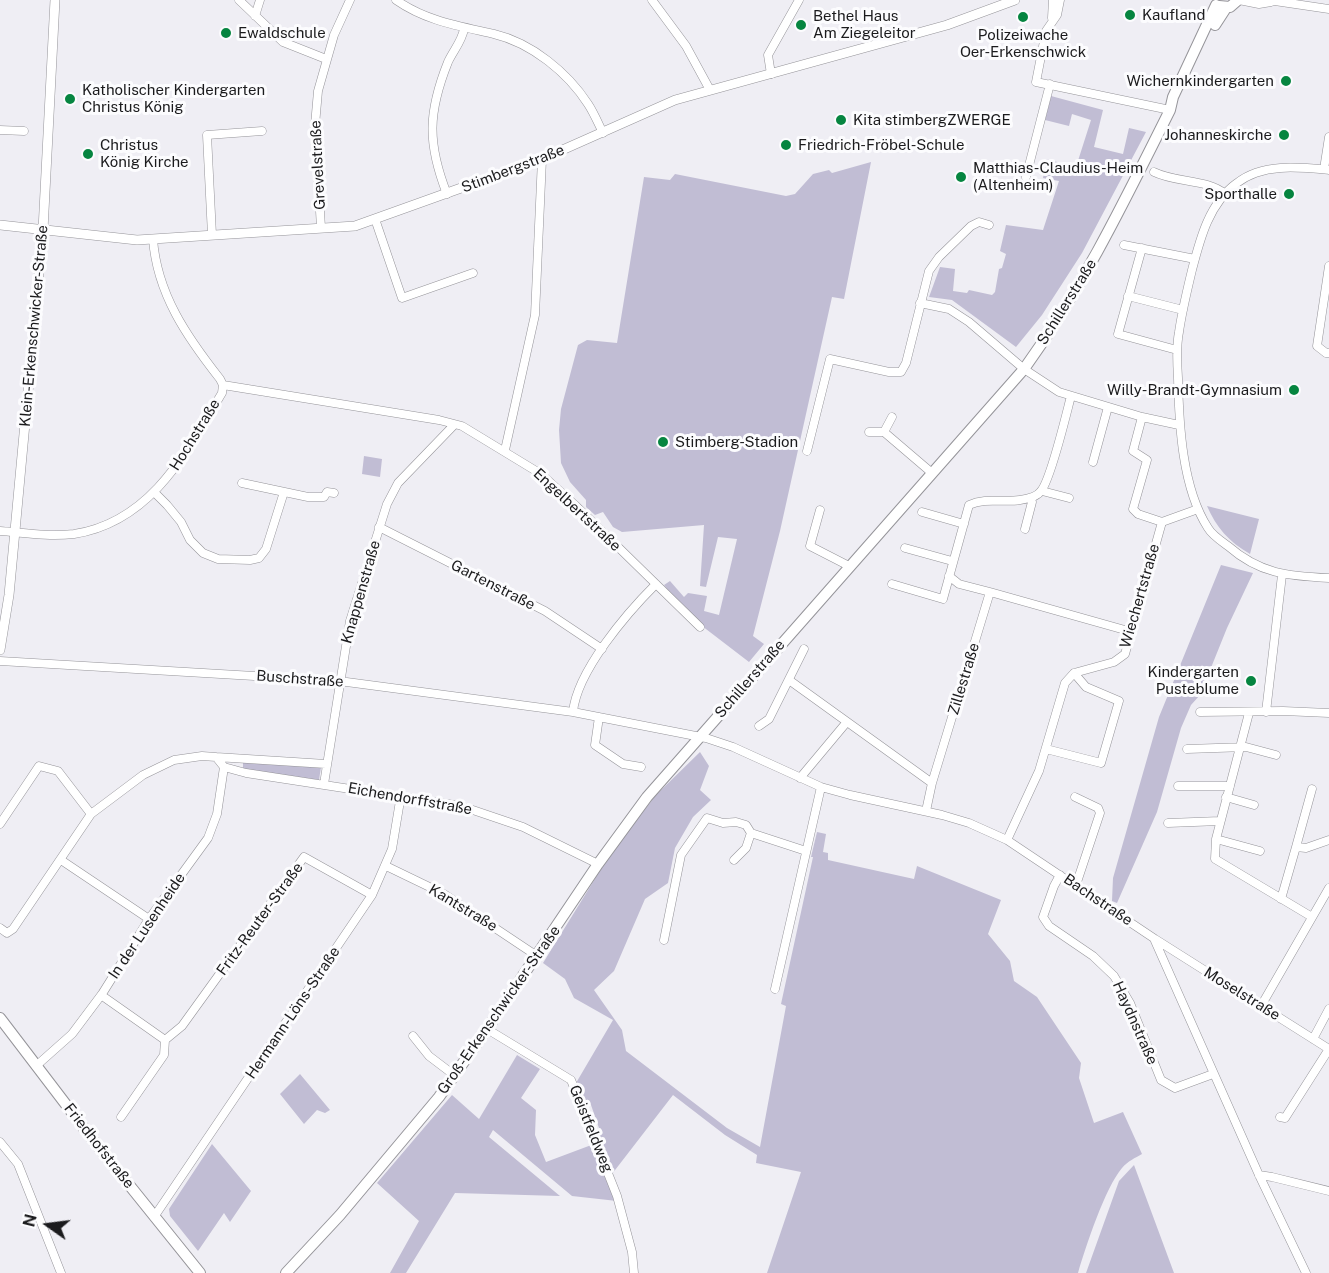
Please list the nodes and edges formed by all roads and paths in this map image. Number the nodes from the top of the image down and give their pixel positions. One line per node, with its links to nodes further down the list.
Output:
1 (55, 0): 38 (street, Klein-Erkenschwicker-Straße)
2 (239, 0): 15 (street)
3 (261, 0): 15 (street)
4 (350, 0): 18 (street, Grevelstraße)
5 (396, 0): 17 (street)
6 (652, 0): 21 (street)
7 (799, 0): 19 (street)
8 (1053, 0): 16 (street)
9 (1060, 0): 16 (street)
10 (1239, 0): 12 (street); 13 (main road)
11 (1012, 1): 19 (street, Stimbergstraße)
12 (1270, 1): 14 (street)
13 (1218, 4): 22 (main road, Schillerstraße)
14 (1329, 9)
15 (255, 16): 18 (street)
16 (1051, 22): 20 (street)
17 (465, 28): 26 (street); 32 (street)
18 (326, 59): 37 (street, Grevelstraße)
19 (771, 74): 21 (street, Stimbergstraße)
20 (1050, 84): 22 (street); 31 (street)
21 (710, 90): 26 (street, Stimbergstraße)
22 (1170, 110): 51 (main road, Schillerstraße)
23 (0, 130): 24 (street)
24 (24, 131)
25 (262, 131): 39 (street)
26 (603, 133): 28 (street, Stimbergstraße)
27 (1329, 137): 29 (street)
28 (542, 159): 32 (street, Stimbergstraße); 61 (street)
29 (1327, 170): 33 (street)
30 (1154, 172): 33 (street)
31 (1026, 177)
32 (447, 194): 34 (street, Stimbergstraße)
33 (1225, 194): 43 (street)
34 (375, 219): 37 (street, Stimbergstraße); 45 (street)
35 (0, 225): 38 (street, Stimbergstraße)
36 (990, 225): 47 (street)
37 (321, 228): 39 (street, Stimbergstraße)
38 (43, 230): 40 (street, Stimbergstraße); 80 (street, Klein-Erkenschwicker-Straße)
39 (212, 235): 40 (street, Stimbergstraße)
40 (153, 239): 52 (street, Hochstraße)
41 (1124, 245): 42 (street)
42 (1142, 248): 43 (street); 46 (street)
43 (1195, 259): 48 (street)
44 (1329, 266): 50 (street)
45 (473, 273)
46 (1128, 296): 48 (street); 49 (street)
47 (920, 303): 51 (street); 62 (street)
48 (1183, 310): 49 (street)
49 (1177, 350): 58 (street)
50 (1329, 353)
51 (1024, 369): 53 (street); 64 (main road, Schillerstraße)
52 (223, 386): 57 (street, Engelbertstraße); 67 (street, Hochstraße)
53 (1071, 396): 54 (street); 66 (street)
54 (1108, 407): 56 (street); 63 (street)
55 (892, 417): 60 (street)
56 (1142, 417): 58 (street); 75 (street)
57 (454, 425): 61 (street, Engelbertstraße); 77 (street, Knappenstraße)
58 (1179, 425): 72 (street)
59 (869, 432): 60 (street)
60 (884, 432): 64 (street)
61 (505, 450): 87 (street, Engelbertstraße)
62 (807, 452)
63 (1093, 462)
64 (932, 473): 83 (main road, Schillerstraße)
65 (242, 483): 68 (street)
66 (1042, 491): 70 (street); 71 (street)
67 (154, 492): 68 (street); 80 (street, Hochstraße)
68 (284, 492): 69 (street)
69 (334, 493)
70 (1030, 498): 76 (street); 78 (street)
71 (1070, 498)
72 (1198, 509): 75 (street); 84 (street)
73 (820, 510): 83 (street)
74 (922, 512): 76 (street)
75 (1162, 522): 91 (street, Wiechertstraße)
76 (964, 524): 82 (street)
77 (380, 528): 92 (street, Gartenstraße); 98 (street, Knappenstraße)
78 (1025, 529)
79 (0, 531): 80 (street, Hochstraße)
80 (14, 532): 94 (street, Klein-Erkenschwicker-Straße)
81 (905, 548): 82 (street)
82 (952, 561): 85 (street)
83 (849, 566): 107 (main road, Schillerstraße)
84 (1282, 575): 86 (street); 102 (street)
85 (949, 576): 88 (street); 89 (street)
86 (1329, 578)
87 (656, 584): 90 (street, Engelbertstraße); 92 (street)
88 (892, 584)
89 (990, 592): 91 (street); 117 (street, Zillestraße)
90 (700, 627)
91 (1132, 632): 96 (street, Wiechertstraße)
92 (602, 649): 99 (street)
93 (804, 649): 97 (street, Schillerstraße)
94 (0, 650)
95 (0, 661): 98 (street, Buschstraße)
96 (1074, 673): 109 (street); 109 (street)
97 (789, 680): 105 (street); 106 (street, Schillerstraße)
98 (339, 681): 99 (street, Buschstraße); 113 (street, Knappenstraße)
99 (573, 712): 104 (street, Buschstraße)
100 (1200, 712): 101 (street)
101 (1249, 712): 102 (street); 108 (street)
102 (1266, 712): 103 (street)
103 (1329, 713)
104 (599, 717): 107 (street, Buschstraße); 115 (street)
105 (846, 723): 116 (street); 117 (street)
106 (759, 726)
107 (699, 737): 116 (street, Bachstraße); 141 (main road, Groß-Erkenschwicker-Straße)
108 (1239, 748): 110 (street); 111 (street); 120 (street)
109 (1046, 749): 134 (street)
110 (1187, 749)
111 (1276, 755)
112 (216, 757): 113 (street); 114 (street); 128 (street)
113 (326, 764): 118 (street, Knappenstraße)
114 (224, 767): 118 (street, Eichendorffstraße); 149 (street, In der Lusenheide)
115 (641, 767)
116 (800, 778): 121 (street, Bachstraße)
117 (932, 783): 127 (street, Zillestraße)
118 (324, 784): 123 (street, Eichendorffstraße)
119 (1178, 786): 120 (street)
120 (1230, 786): 125 (street)
121 (821, 787): 127 (street, Bachstraße); 137 (street)
122 (1312, 789): 136 (street)
123 (401, 795): 141 (street, Eichendorffstraße); 142 (street, Hermann-Löns-Straße)
124 (1075, 797): 144 (street)
125 (1226, 797): 126 (street); 129 (street)
126 (1254, 805)
127 (926, 811): 134 (street, Bachstraße)
128 (91, 814): 130 (street); 139 (street)
129 (1220, 821): 131 (street); 133 (street)
130 (0, 824)
131 (1168, 824)
132 (751, 833): 137 (street); 140 (street); 152 (street)
133 (1216, 839): 138 (street); 147 (street)
134 (1008, 840): 143 (street, Bachstraße)
135 (1329, 840): 136 (street)
136 (1296, 847): 147 (street)
137 (806, 850): 154 (street)
138 (1260, 851)
139 (61, 860): 149 (street); 150 (street)
140 (734, 860)
141 (598, 864): 153 (main road, Groß-Erkenschwicker-Straße)
142 (386, 866): 146 (street, Hermann-Löns-Straße); 153 (street, Kantstraße)
143 (1060, 875): 144 (street, Bachstraße); 165 (street, Haydnstraße)
144 (1076, 885): 151 (street, Bachstraße)
145 (1329, 888): 148 (street)
146 (372, 895): 162 (street, Fritz-Reuter-Straße); 172 (street, Hermann-Löns-Straße)
147 (1281, 899): 148 (street)
148 (1312, 917): 156 (street)
149 (149, 919): 155 (street, In der Lusenheide)
150 (0, 928)
151 (1155, 939): 156 (street, Moselstraße); 165 (street)
152 (664, 940)
153 (537, 956): 159 (main road, Groß-Erkenschwicker-Straße)
154 (776, 989)
155 (101, 995): 162 (street); 164 (street, In der Lusenheide)
156 (1261, 1006): 161 (street, Moselstraße)
157 (1329, 1009): 161 (street)
158 (0, 1018): 164 (main road, Friedhofstraße)
159 (487, 1029): 166 (main road, Groß-Erkenschwicker-Straße); 176 (street, Geistfeldweg)
160 (413, 1036): 166 (street)
161 (1313, 1039): 163 (street, Moselstraße)
162 (165, 1040): 167 (street, Fritz-Reuter-Straße)
163 (1329, 1049): 168 (street)
164 (36, 1066): 172 (main road, Friedhofstraße)
165 (1213, 1074): 170 (street)
166 (454, 1075): 175 (main road, Groß-Erkenschwicker-Straße)
167 (121, 1117)
168 (1280, 1117)
169 (0, 1142): 173 (street)
170 (1259, 1176): 171 (street); 177 (street)
171 (1329, 1191)
172 (154, 1216): 174 (main road, Friedhofstraße)
173 (61, 1273)
174 (200, 1273)
175 (286, 1273)
176 (634, 1273)
177 (1306, 1273)

